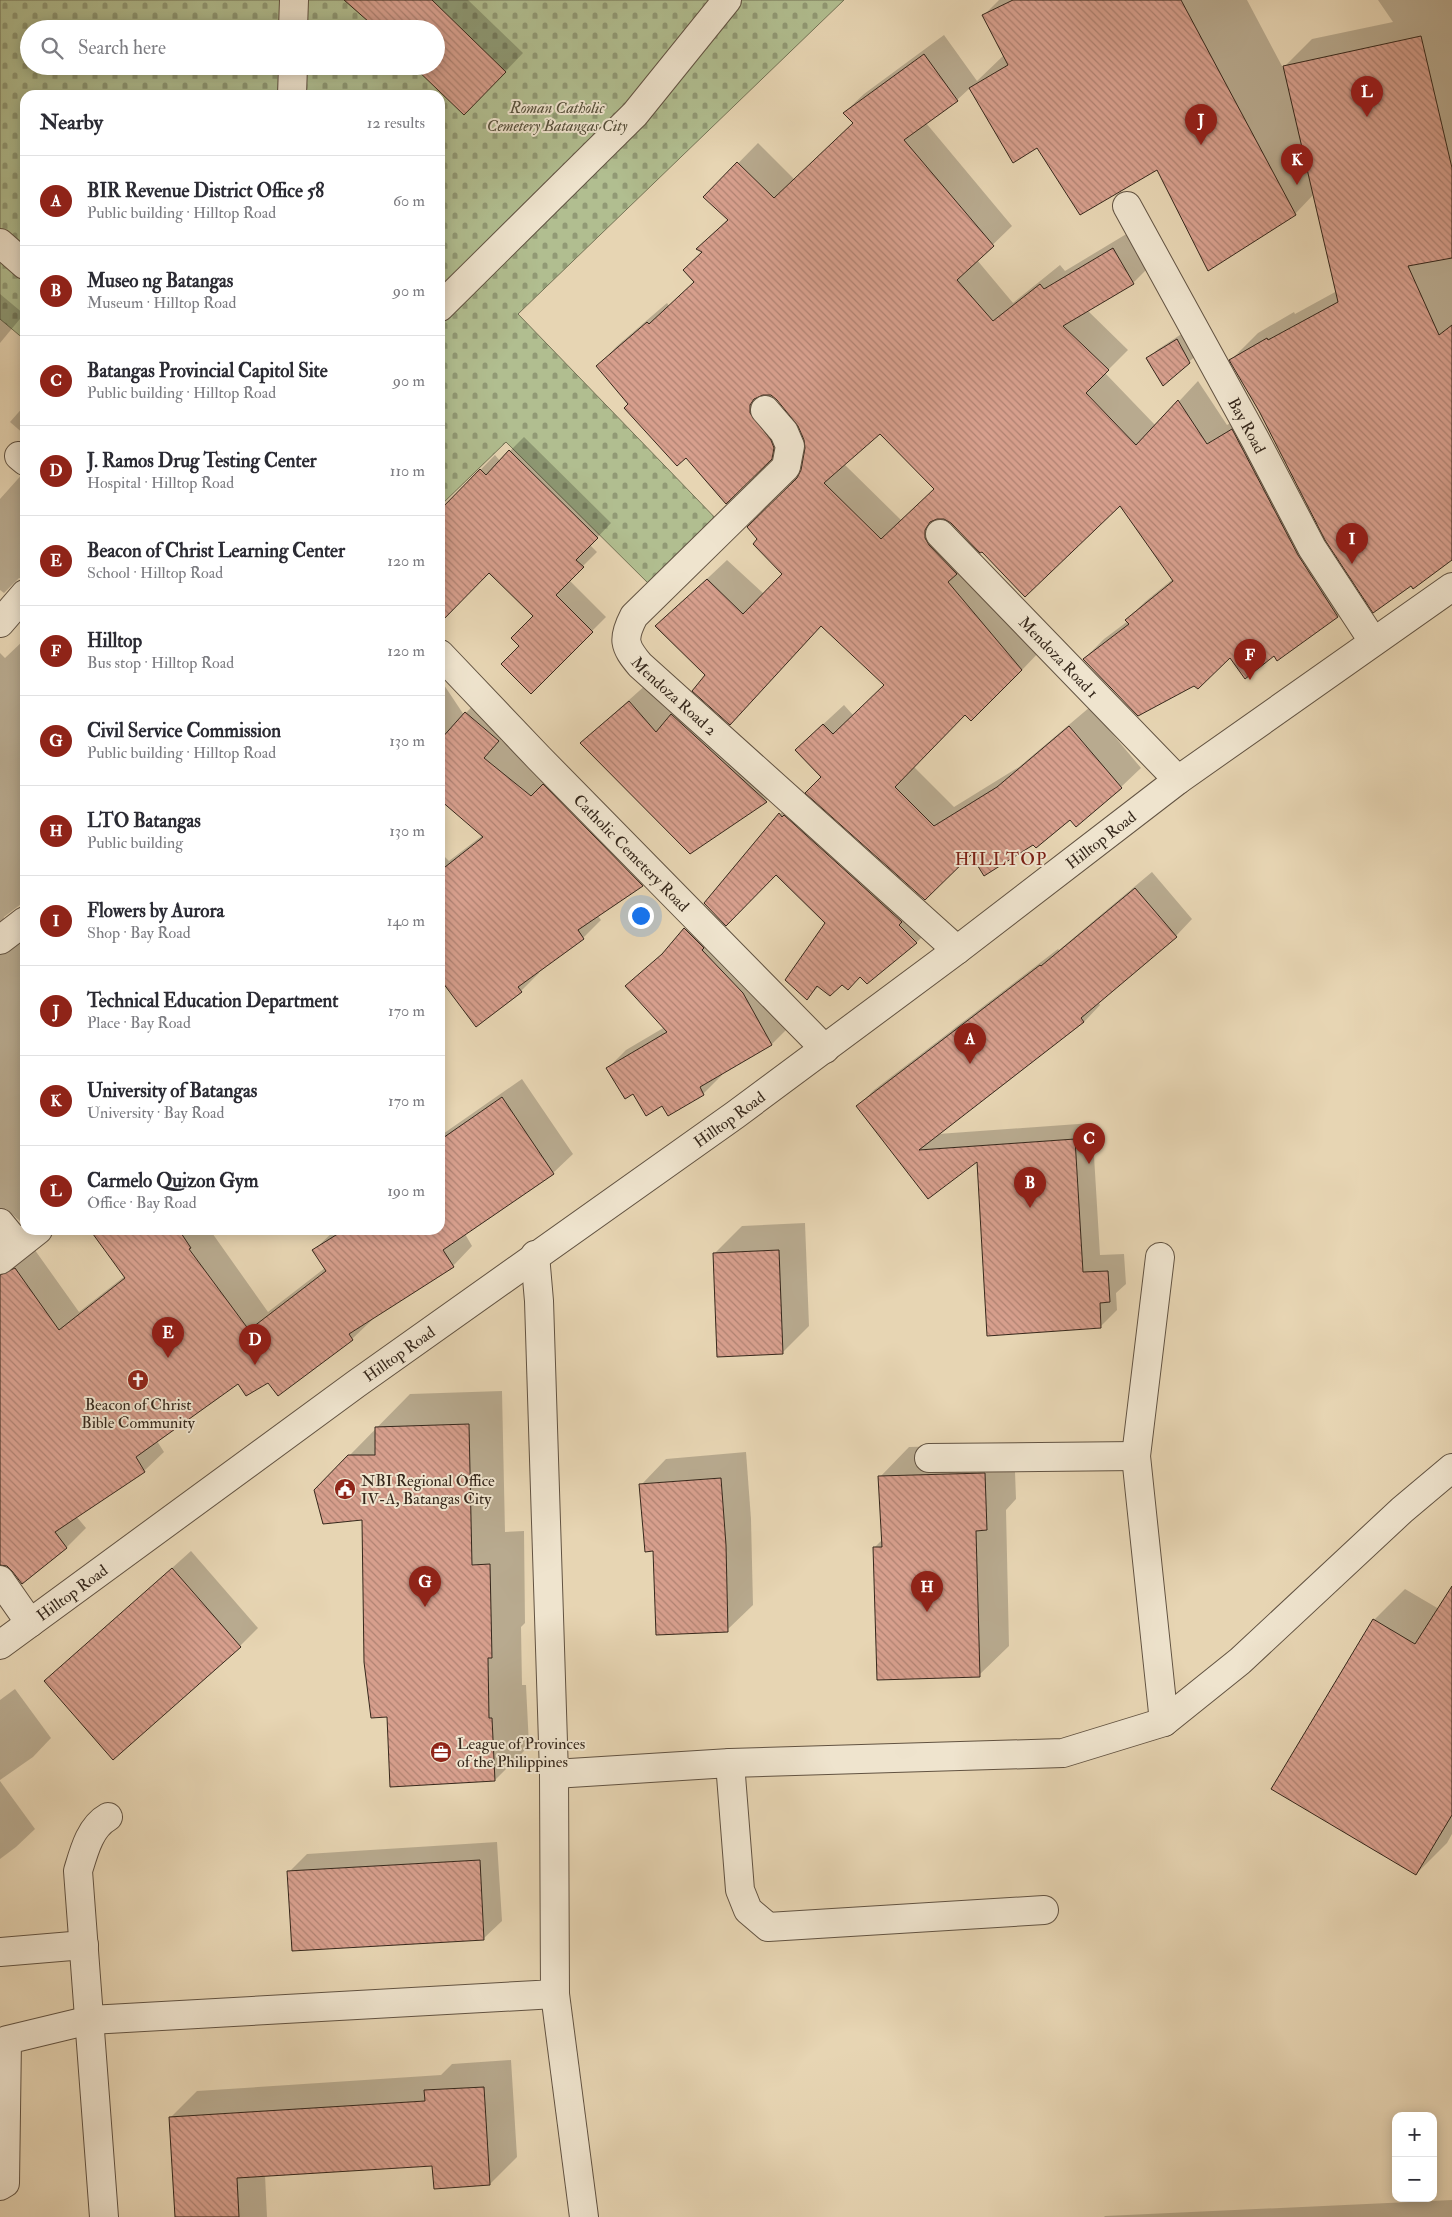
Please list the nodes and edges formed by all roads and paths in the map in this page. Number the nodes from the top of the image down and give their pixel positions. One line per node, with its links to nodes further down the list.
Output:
1 (294, 0): 3 (street)
2 (727, 0): 9 (street)
3 (293, 20)
4 (293, 75): 5 (street)
5 (292, 90)
6 (1127, 206): 15 (street, Bay Road)
7 (0, 243): 8 (street)
8 (20, 261)
9 (445, 302)
10 (765, 410): 20 (street, Mendoza Road 2)
11 (940, 534): 17 (street, Mendoza Road 1)
12 (1452, 588): 15 (street, Hilltop Road)
13 (20, 600): 14 (street)
14 (0, 623)
15 (1373, 641): 17 (street, Hilltop Road)
16 (445, 659): 21 (street, Catholic Cemetery Road)
17 (1178, 780): 20 (street, Hilltop Road)
18 (20, 925): 19 (street)
19 (0, 940)
20 (957, 950): 21 (street, Hilltop Road)
21 (825, 1049): 24 (street, Hilltop Road)
22 (0, 1223): 23 (street)
23 (19, 1245)
24 (535, 1256): 30 (street, Hilltop Road); 34 (street)
25 (1160, 1257): 26 (street)
26 (1136, 1456): 27 (street); 32 (street)
27 (929, 1458)
28 (1452, 1468): 32 (street)
29 (0, 1580): 30 (street)
30 (30, 1623): 31 (street, Hilltop Road)
31 (0, 1645)
32 (1164, 1722): 33 (street)
33 (730, 1763): 34 (street); 36 (street)
34 (554, 1774): 39 (street)
35 (108, 1817): 37 (street)
36 (1044, 1910)
37 (84, 1945): 38 (street); 40 (street)
38 (0, 1952)
39 (555, 1994): 40 (street); 43 (street)
40 (90, 2020): 41 (street); 42 (street)
41 (0, 2186)
42 (104, 2217)
43 (584, 2217)

